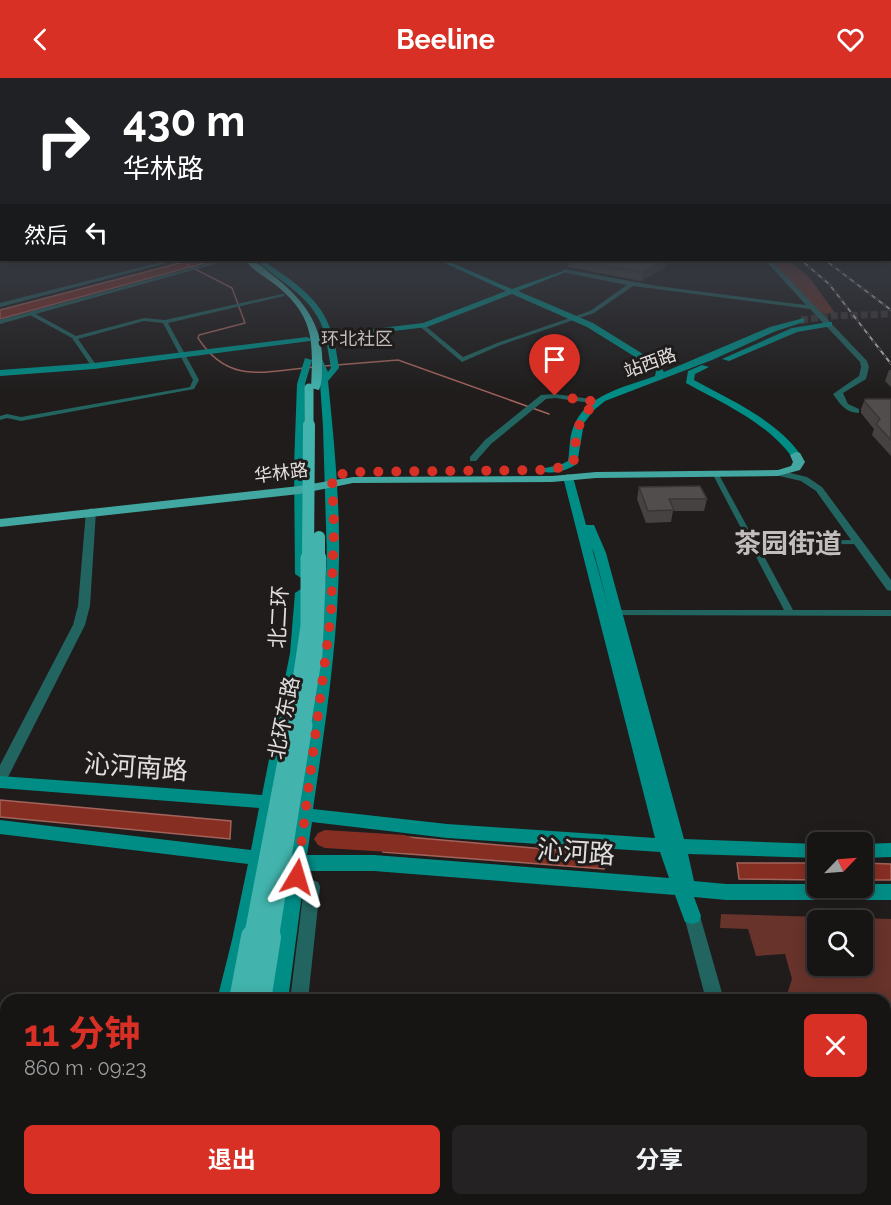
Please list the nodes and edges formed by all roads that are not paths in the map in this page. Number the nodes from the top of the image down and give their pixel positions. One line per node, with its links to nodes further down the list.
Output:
1 (62, 290): 13 (street)
2 (119, 290): 16 (street)
3 (277, 290): 12 (highway, 北二环)
4 (287, 290): 14 (highway, 北二环)
5 (296, 290): 18 (main road)
6 (509, 290): 11 (main road)
7 (516, 290): 11 (main road)
8 (625, 290): 19 (street)
9 (662, 290): 15 (street)
10 (795, 290): 15 (street)
11 (512, 291): 19 (main road); 23 (main road)
12 (282, 295): 21 (street); 28 (highway, 北二环)
13 (0, 306)
14 (304, 307): 18 (highway); 28 (highway, 北二环)
15 (811, 307): 17 (street)
16 (32, 314): 20 (street); 27 (street)
17 (819, 315): 22 (street); 29 (main road)
18 (323, 318): 26 (main road)
19 (576, 319): 23 (street); 31 (main road)
20 (0, 322)
21 (165, 322): 27 (street); 30 (street)
22 (827, 324): 24 (main road); 25 (street); 41 (street)
23 (421, 325): 26 (main road)
24 (790, 332): 25 (main road); 32 (main road)
25 (833, 334): 41 (street)
26 (329, 337): 28 (main road); 39 (main road)
27 (75, 338): 34 (street)
28 (312, 339): 30 (main road); 33 (highway, 北二环)
29 (724, 351): 32 (main road, 站西路); 35 (main road, 站西路)
30 (183, 356): 34 (main road); 44 (street)
31 (649, 361): 35 (main road); 37 (main road)
32 (716, 362): 35 (main road, 站西路)
33 (313, 365): 39 (highway, 北二环); 39 (main road); 52 (main road, 北环东路)
34 (94, 366): 36 (main road)
35 (697, 366): 37 (main road, 站西路); 40 (main road)
36 (0, 373)
37 (659, 377): 38 (main road, 站西路)
38 (641, 383): 40 (main road); 42 (main road, 站西路)
39 (316, 386): 51 (main road); 76 (highway, 北二环, bridge); 77 (highway, 北二环, bridge)
40 (720, 398): 45 (main road)
41 (841, 398): 43 (street)
42 (597, 402): 46 (street); 47 (main road, 站西路)
43 (856, 411)
44 (0, 418)
45 (796, 455): 49 (main road)
46 (473, 459)
47 (549, 470): 51 (main road, 华林路)
48 (715, 473): 49 (main road, 华林路); 50 (main road, 华林路); 56 (street)
49 (778, 473): 55 (street)
50 (572, 477): 51 (main road, 华林路); 58 (main road)
51 (332, 480): 52 (main road, 华林路); 63 (main road)
52 (299, 485): 53 (main road, 华林路); 54 (main road, 华林路); 62 (main road, 北环东路)
53 (91, 511): 54 (main road, 华林路); 61 (street)
54 (2, 523)
55 (858, 542): 56 (street); 57 (street)
56 (752, 543): 59 (street)
57 (891, 588)
58 (610, 613): 59 (street); 65 (main road)
59 (790, 613): 60 (street)
60 (891, 613)
61 (0, 781): 62 (main road, 沁河南路)
62 (268, 802): 63 (main road, 沁河路); 69 (main road, 北环东路)
63 (304, 813): 65 (main road, 沁河路); 70 (main road)
64 (0, 827): 69 (main road)
65 (672, 846): 67 (main road, 沁河路); 72 (main road)
66 (891, 850): 68 (main road)
67 (807, 851)
68 (873, 851)
69 (258, 856): 70 (main road, 沁河路); 75 (main road, 北环东路)
70 (299, 863): 72 (main road, 沁河路); 78 (main road)
71 (312, 887): 79 (street)
72 (683, 888): 73 (main road, 沁河路); 74 (main road)
73 (891, 892)
74 (692, 916): 80 (street)
75 (228, 994)
76 (242, 994)
77 (261, 994)
78 (279, 994)
79 (300, 994)
80 (713, 994)

